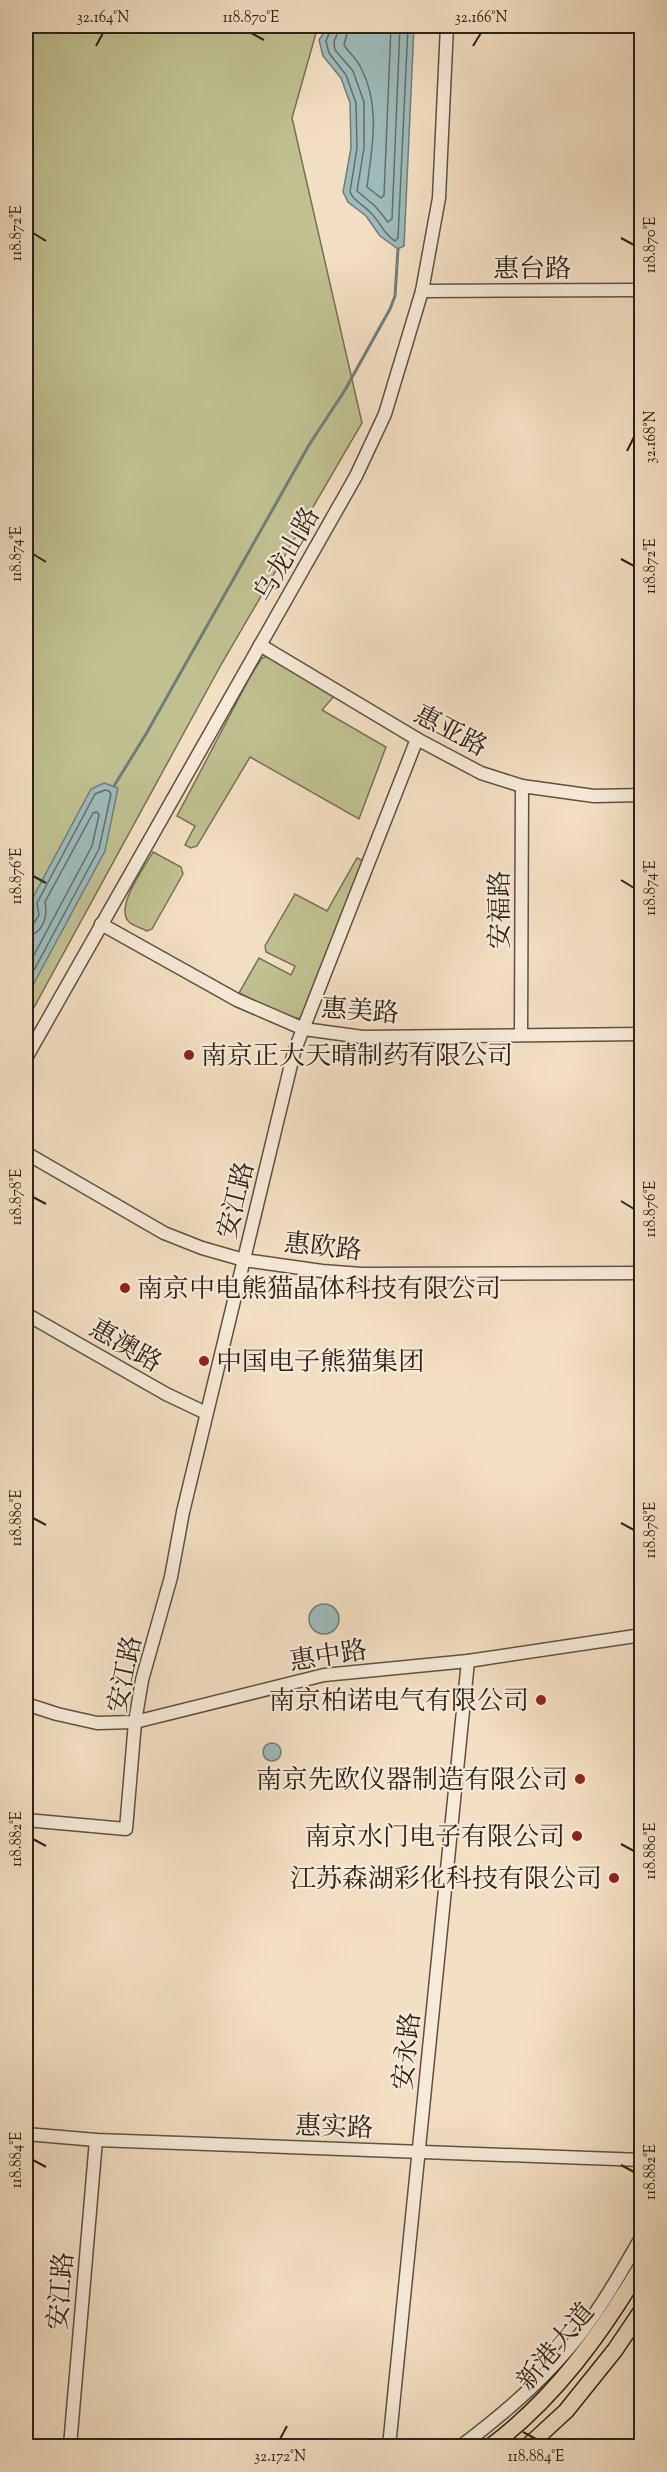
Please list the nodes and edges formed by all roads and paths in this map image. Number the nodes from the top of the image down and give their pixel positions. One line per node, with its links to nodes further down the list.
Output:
1 (447, 26): 3 (street, 乌龙山路)
2 (642, 290): 3 (street, 惠台路)
3 (422, 291): 4 (street, 乌龙山路)
4 (260, 645): 5 (street, 惠亚路); 8 (street, 乌龙山路)
5 (417, 739): 6 (street, 惠亚路); 9 (street, 安江路)
6 (522, 786): 7 (street, 惠亚路); 10 (street, 安福路)
7 (642, 795)
8 (102, 924): 9 (street, 惠美路); 12 (street, 乌龙山路)
9 (304, 1029): 10 (street, 惠美路); 14 (street, 安江路)
10 (521, 1034): 11 (street, 惠美路)
11 (642, 1034)
12 (26, 1058)
13 (26, 1153): 14 (street, 惠欧路)
14 (244, 1260): 15 (street, 惠欧路); 17 (street, 安江路)
15 (642, 1273)
16 (26, 1314): 17 (street, 惠澳路)
17 (206, 1413): 21 (street, 安江路)
18 (642, 1635): 19 (street, 惠中路)
19 (468, 1661): 21 (street, 惠中路); 25 (street, 安永路)
20 (26, 1704): 21 (street, 惠中路)
21 (135, 1722): 22 (street, 安江路)
22 (26, 1820)
23 (26, 2134): 24 (street, 惠实路)
24 (96, 2140): 25 (street, 惠实路); 30 (street, 安江路)
25 (417, 2151): 26 (street, 惠实路); 31 (street, 安永路)
26 (642, 2160)
27 (642, 2236): 32 (street)
28 (642, 2265): 33 (main road, 新港大道)
29 (642, 2310): 34 (main road, 新港大道)
30 (69, 2446)
31 (389, 2446)
32 (461, 2446)
33 (491, 2446)
34 (528, 2446)

